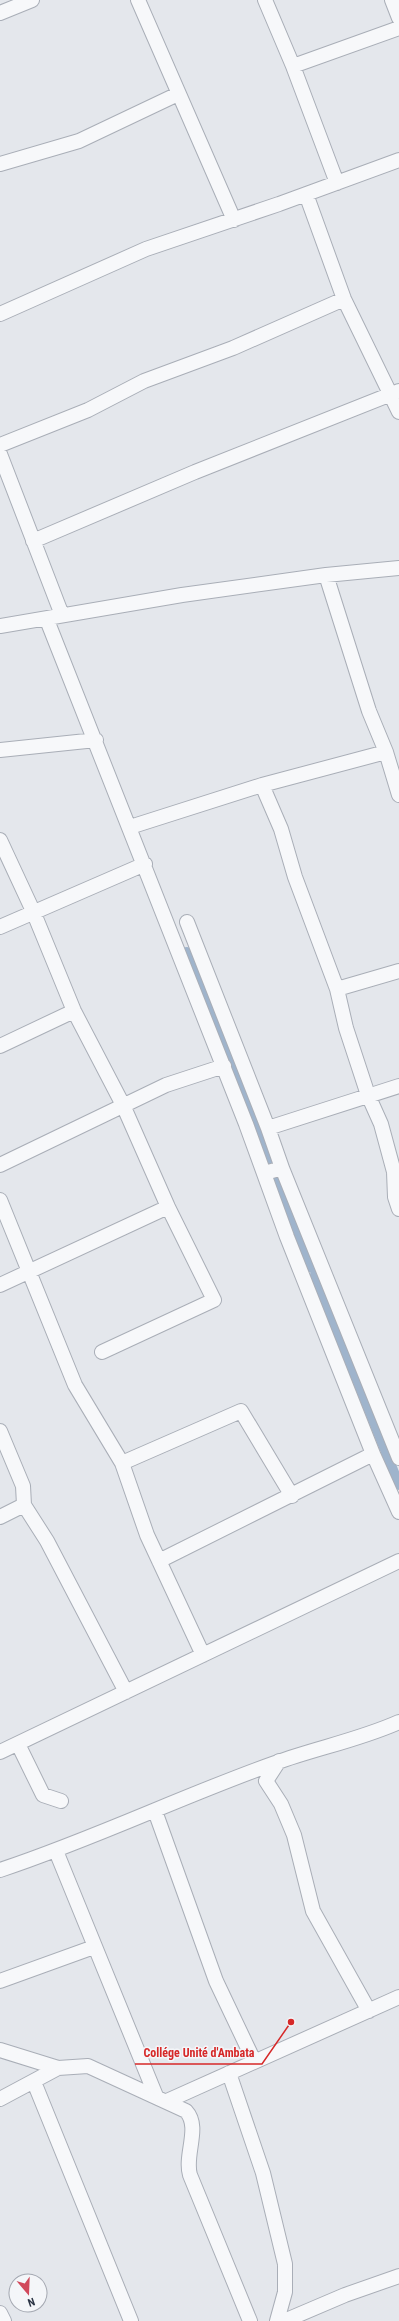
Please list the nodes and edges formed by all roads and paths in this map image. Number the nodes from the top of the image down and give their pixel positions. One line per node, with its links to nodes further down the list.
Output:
1 (32, 0): 5 (street)
2 (264, 0): 8 (street)
3 (392, 0): 6 (street)
4 (142, 1): 9 (street)
5 (0, 13)
6 (399, 18)
7 (399, 28): 8 (street)
8 (293, 66): 12 (street)
9 (178, 94): 11 (street); 14 (street)
10 (399, 160): 12 (street)
11 (0, 164)
12 (337, 183): 13 (street)
13 (306, 194): 14 (street); 15 (street)
14 (234, 220): 16 (street)
15 (344, 298): 17 (street); 19 (street)
16 (0, 314)
17 (395, 392): 18 (street); 21 (street)
18 (399, 412)
19 (0, 445)
20 (1, 462): 21 (street)
21 (33, 541): 24 (street)
22 (399, 568): 23 (street)
23 (326, 575): 24 (street); 29 (street)
24 (62, 615): 25 (street)
25 (47, 620): 26 (street); 27 (street)
26 (0, 626)
27 (96, 740): 28 (street); 32 (street)
28 (0, 750)
29 (386, 752): 30 (street); 31 (street)
30 (262, 785): 32 (street); 39 (street)
31 (399, 795)
32 (130, 827): 34 (street)
33 (0, 840): 35 (street)
34 (145, 864): 35 (street); 42 (street)
35 (33, 911): 37 (street); 40 (street)
36 (187, 922): 46 (street)
37 (0, 927)
38 (399, 971): 39 (street)
39 (337, 989): 44 (street)
40 (74, 1010): 41 (street); 45 (street)
41 (0, 1046)
42 (224, 1066): 45 (street); 49 (street)
43 (399, 1086): 44 (street)
44 (368, 1095): 46 (street); 51 (street)
45 (123, 1105): 47 (street); 52 (street)
46 (268, 1128): 48 (street)
47 (0, 1165)
48 (282, 1168): 49 (street); 58 (street)
49 (265, 1173): 57 (street)
50 (0, 1200): 53 (street)
51 (398, 1200)
52 (168, 1207): 53 (street); 55 (street)
53 (30, 1272): 54 (street); 59 (street)
54 (0, 1285)
55 (102, 1352)
56 (0, 1431): 61 (street)
57 (373, 1454): 60 (street); 62 (street)
58 (399, 1458)
59 (122, 1463): 60 (street); 64 (street)
60 (292, 1496): 64 (street)
61 (24, 1505): 63 (street); 67 (street)
62 (399, 1512)
63 (0, 1517)
64 (159, 1561): 66 (street)
65 (399, 1561): 66 (street)
66 (203, 1655): 67 (street)
67 (126, 1692): 69 (street)
68 (399, 1722): 71 (street)
69 (18, 1744): 70 (street); 72 (street)
70 (0, 1752)
71 (279, 1761): 73 (street); 79 (street)
72 (61, 1801)
73 (155, 1811): 74 (street); 81 (street)
74 (56, 1851): 75 (street); 76 (street)
75 (0, 1870)
76 (94, 1947): 77 (street); 85 (street)
77 (0, 1981)
78 (399, 1997): 79 (street)
79 (369, 2011): 81 (street)
80 (0, 2050): 82 (street)
81 (254, 2061): 83 (street)
82 (58, 2068): 84 (street); 85 (street)
83 (229, 2073): 85 (street); 92 (street)
84 (34, 2082): 86 (street); 90 (street)
85 (162, 2098): 91 (street)
86 (0, 2099)
87 (399, 2276): 93 (street)
88 (0, 2313): 89 (street)
89 (4, 2321)
90 (131, 2321)
91 (250, 2321)
92 (277, 2321)
93 (284, 2321)

